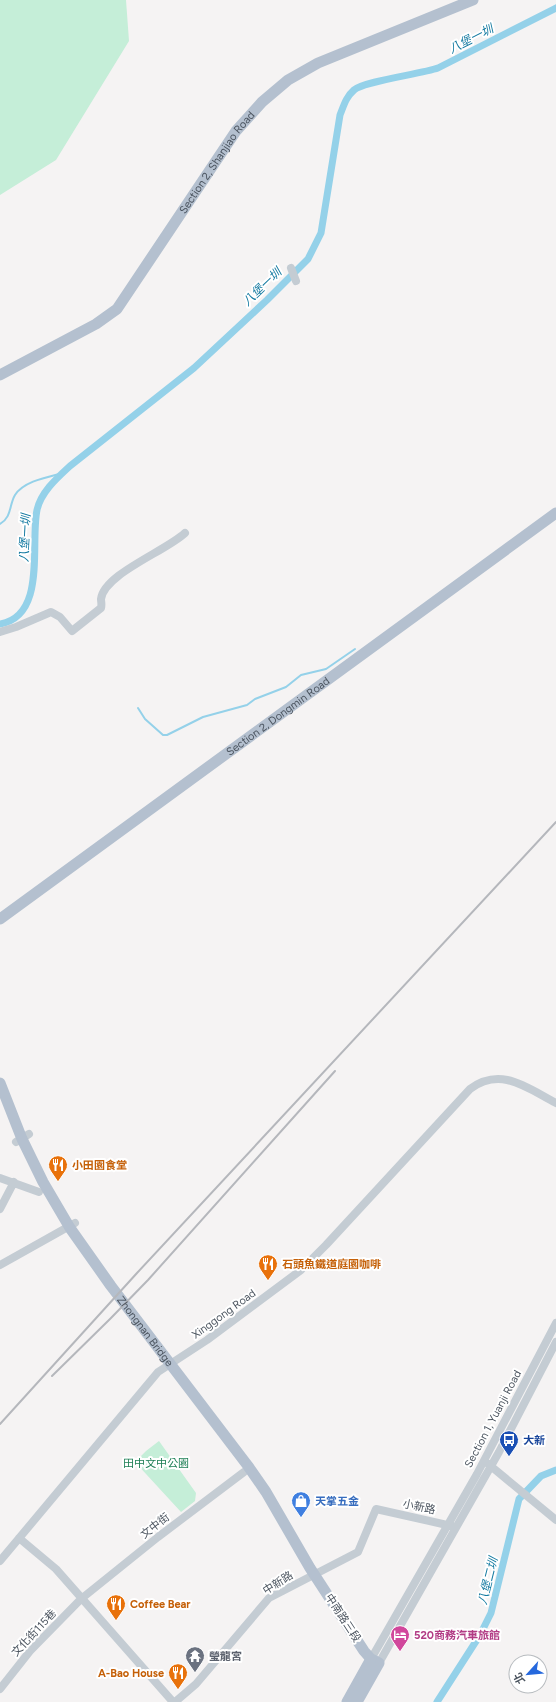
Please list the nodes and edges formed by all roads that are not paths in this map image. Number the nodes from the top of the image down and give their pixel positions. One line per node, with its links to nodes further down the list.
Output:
1 (473, 0): 4 (main road, Section 2, Shanjiao Road)
2 (291, 268): 3 (street)
3 (296, 281)
4 (0, 375)
5 (556, 513): 8 (main road, Section 2, Dongmin Road)
6 (184, 534): 7 (street)
7 (0, 632)
8 (0, 919)
9 (0, 1083): 28 (main road, Zhongnan Bridge)
10 (556, 1103): 26 (street, Xinggong Road)
11 (29, 1134): 12 (street)
12 (16, 1142)
13 (0, 1178): 14 (street)
14 (14, 1182): 15 (street); 16 (street)
15 (39, 1192)
16 (0, 1209)
17 (74, 1223): 18 (street)
18 (0, 1265)
19 (556, 1323): 20 (street, Section 1, Yuanji Road)
20 (553, 1340): 21 (street, Section 1, Yuanji Road)
21 (487, 1464): 24 (street); 25 (street, Section 1, Yuanji Road)
22 (244, 1472): 29 (street, 文中街)
23 (376, 1509): 25 (street, 小新路); 28 (street, 中新路)
24 (556, 1520)
25 (452, 1526): 30 (street, Section 1, Yuanji Road)
26 (19, 1538): 27 (street, Xinggong Road); 29 (street)
27 (0, 1561)
28 (312, 1571): 30 (main road, 中南路三段); 32 (street, 中新路)
29 (81, 1599): 31 (street, 文化街115巷); 32 (street)
30 (375, 1661): 33 (main road); 34 (main road)
31 (2, 1686)
32 (174, 1702)
33 (347, 1702)
34 (357, 1702)

